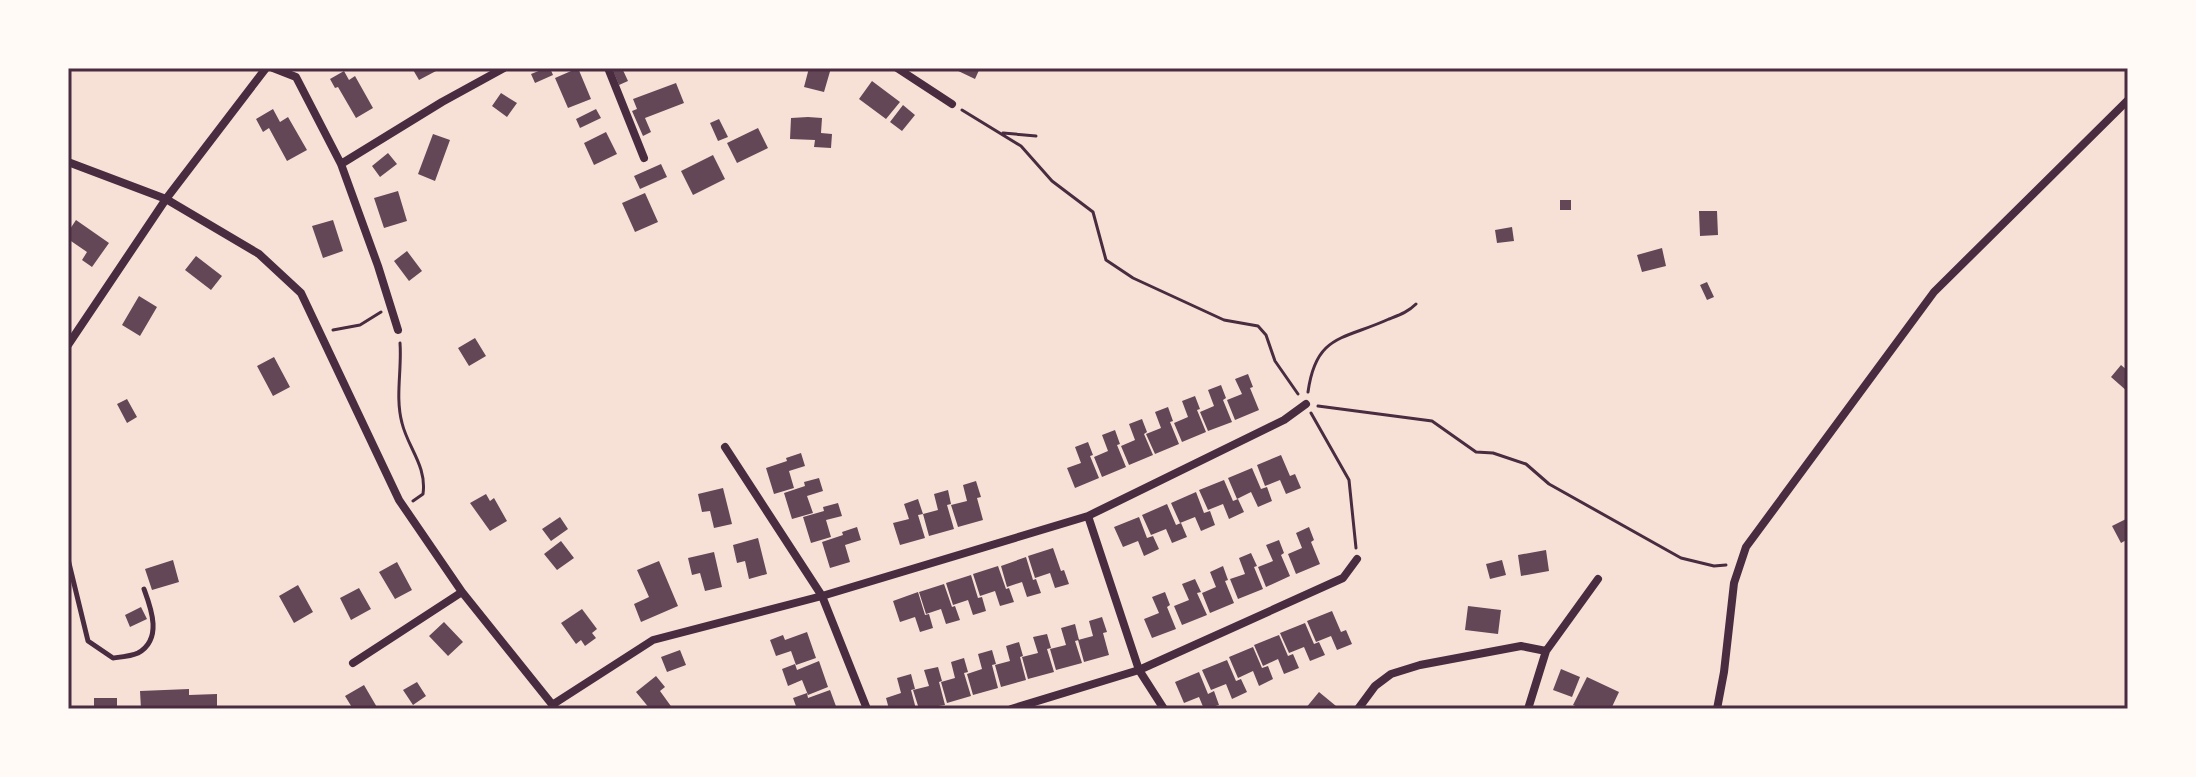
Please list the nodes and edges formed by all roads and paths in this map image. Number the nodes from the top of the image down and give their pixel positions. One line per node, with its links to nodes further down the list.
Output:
1 (266, 68): 13 (street)
2 (273, 68): 12 (street)
3 (504, 68): 12 (street)
4 (608, 68): 10 (street)
5 (897, 68): 7 (street)
6 (2128, 100): 25 (street)
7 (952, 104): 8 (path)
8 (1000, 133): 9 (path); 19 (path)
9 (1036, 136)
10 (644, 158)
11 (68, 162): 13 (street)
12 (341, 164): 15 (street)
13 (166, 199): 18 (street); 28 (street)
14 (1416, 304): 19 (path)
15 (391, 306): 16 (street); 17 (path)
16 (398, 330): 21 (path)
17 (328, 331)
18 (68, 345)
19 (1306, 404): 22 (street); 24 (path); 25 (path)
20 (725, 447): 29 (street)
21 (413, 501)
22 (1088, 516): 29 (street); 32 (street)
23 (68, 559): 27 (lane)
24 (1357, 559): 32 (street)
25 (1740, 565): 39 (street)
26 (1598, 579): 30 (street)
27 (144, 589)
28 (462, 592): 31 (street); 33 (street)
29 (822, 596): 33 (street); 34 (street)
30 (1546, 651): 37 (street); 38 (street)
31 (353, 663)
32 (1139, 670): 35 (street); 36 (street)
33 (554, 707)
34 (867, 709)
35 (1011, 709)
36 (1164, 709)
37 (1358, 709)
38 (1528, 709)
39 (1717, 709)

